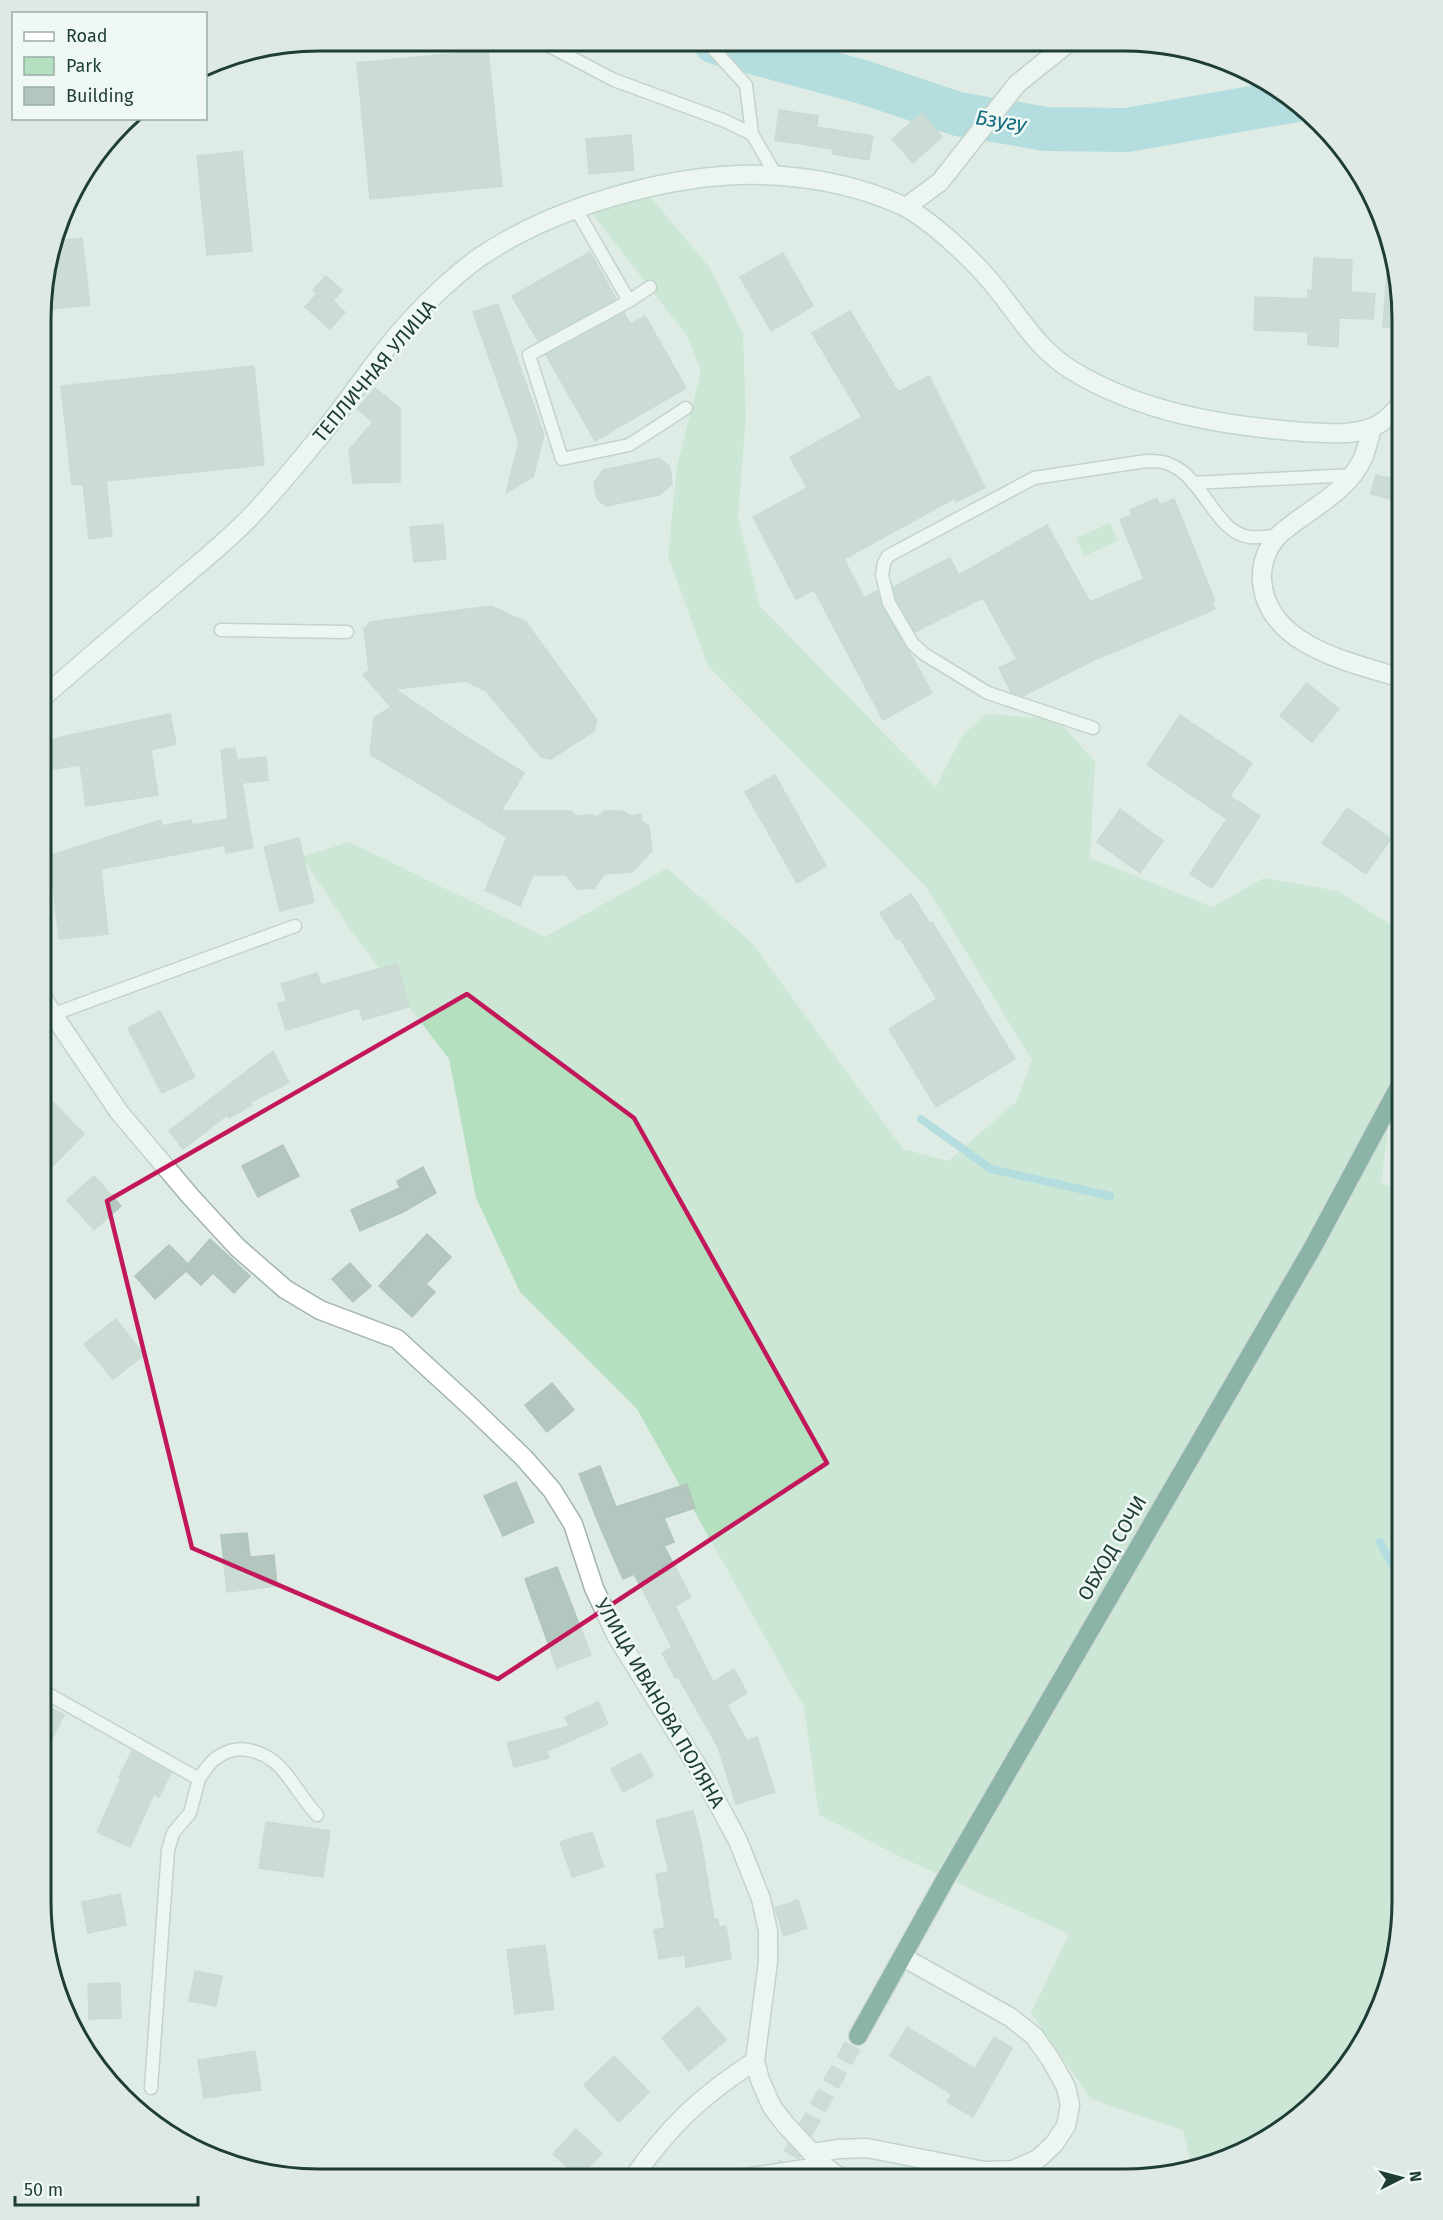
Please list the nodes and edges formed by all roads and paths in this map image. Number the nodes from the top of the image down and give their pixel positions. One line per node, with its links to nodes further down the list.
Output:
1 (559, 51): 4 (lane)
2 (715, 51): 4 (lane)
3 (1058, 51): 6 (street)
4 (752, 134): 5 (lane)
5 (776, 175): 6 (street, ТЕПЛИЧНАЯ УЛИЦА); 7 (street, ТЕПЛИЧНАЯ УЛИЦА)
6 (906, 207): 12 (street, ТЕПЛИЧНАЯ УЛИЦА)
7 (576, 209): 9 (lane); 19 (street, ТЕПЛИЧНАЯ УЛИЦА)
8 (650, 287): 9 (lane)
9 (629, 301): 10 (lane)
10 (687, 408)
11 (1392, 416): 12 (street, ТЕПЛИЧНАЯ УЛИЦА)
12 (1372, 428): 13 (street)
13 (1353, 475): 14 (lane); 15 (street)
14 (1193, 483): 15 (lane); 20 (lane)
15 (1278, 536): 18 (street)
16 (221, 630): 17 (lane)
17 (347, 632)
18 (1392, 675)
19 (51, 690)
20 (1093, 728)
21 (296, 926): 23 (lane)
22 (51, 1010): 23 (street, УЛИЦА ИВАНОВА ПОЛЯНА)
23 (54, 1014): 30 (street, УЛИЦА ИВАНОВА ПОЛЯНА)
24 (1392, 1100): 28 (highway, ОБХОД СОЧИ)
25 (51, 1696): 26 (lane)
26 (199, 1779): 27 (lane); 31 (lane)
27 (317, 1815)
28 (903, 1957): 29 (highway, ОБХОД СОЧИ); 37 (street)
29 (858, 2036)
30 (755, 2061): 32 (street); 33 (street)
31 (151, 2088)
32 (818, 2158): 34 (lane); 35 (lane); 36 (street)
33 (640, 2169)
34 (769, 2169)
35 (833, 2169)
36 (974, 2169)
37 (1015, 2169)

